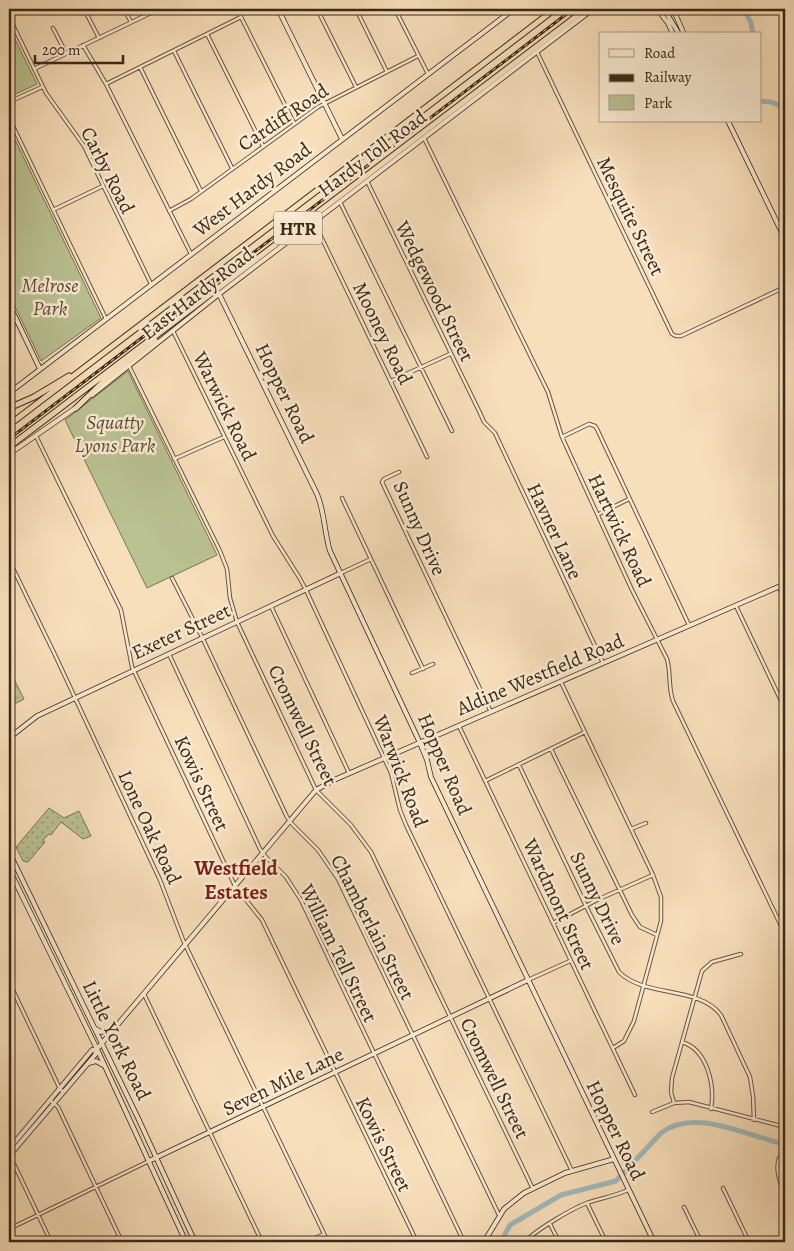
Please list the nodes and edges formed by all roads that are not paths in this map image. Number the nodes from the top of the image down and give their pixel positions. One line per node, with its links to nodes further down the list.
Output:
1 (84, 9): 24 (street)
2 (124, 9): 18 (street)
3 (159, 9): 18 (street)
4 (237, 9): 17 (street)
5 (278, 9): 38 (main road)
6 (317, 9): 36 (street)
7 (356, 9): 32 (street)
8 (394, 9): 29 (street)
9 (514, 9): 33 (main road, West Hardy Road)
10 (556, 9): 66 (highway, Hardy Toll Road / HTR)
11 (586, 9): 60 (highway, Hardy Toll Road / HTR)
12 (593, 9): 27 (main road, East Hardy Road)
13 (657, 9): 20 (main road)
14 (664, 9): 21 (main road)
15 (673, 9): 22 (main road)
16 (9, 17): 31 (street, Carby Road)
17 (241, 17): 23 (street); 41 (street)
18 (131, 22): 24 (street)
19 (53, 28): 28 (street)
20 (672, 32)
21 (678, 32)
22 (683, 32)
23 (207, 34): 26 (street); 44 (street)
24 (99, 38): 25 (street)
25 (83, 45): 28 (street); 34 (street)
26 (174, 51): 30 (street); 45 (street)
27 (536, 51): 42 (main road, East Hardy Road); 56 (street, Mesquite Street)
28 (66, 54): 31 (street)
29 (418, 56): 32 (street, Cardiff Road); 33 (street)
30 (140, 67): 34 (street); 48 (street)
31 (34, 69): 35 (street, Carby Road)
32 (387, 72): 36 (street, Cardiff Road)
33 (428, 74): 43 (main road, West Hardy Road)
34 (106, 84): 51 (street)
35 (42, 87): 37 (street); 47 (street, Carby Road)
36 (356, 87): 38 (street, Cardiff Road)
37 (9, 102)
38 (325, 103): 41 (street, Cardiff Road); 43 (main road)
39 (9, 118): 50 (street)
40 (728, 122): 53 (main road)
41 (294, 123): 44 (street, Cardiff Road)
42 (424, 138): 46 (main road, East Hardy Road); 76 (street, Hartwick Road)
43 (342, 139): 54 (main road, West Hardy Road)
44 (263, 146): 45 (street, Cardiff Road)
45 (232, 168): 48 (street, Cardiff Road)
46 (367, 181): 49 (main road, East Hardy Road); 62 (street, Wedgewood Street)
47 (103, 186): 50 (street); 55 (street, Carby Road)
48 (201, 191): 51 (street, Cardiff Road)
49 (340, 202): 52 (main road, East Hardy Road); 64 (street)
50 (53, 210): 59 (street)
51 (169, 211): 54 (street)
52 (314, 222): 57 (main road, East Hardy Road); 67 (street, Mooney Road)
53 (785, 240)
54 (191, 254): 55 (main road, West Hardy Road)
55 (151, 285): 59 (main road, West Hardy Road)
56 (785, 287)
57 (219, 294): 61 (main road, East Hardy Road); 87 (main road, Hopper Road)
58 (9, 304): 65 (main road)
59 (106, 319): 65 (main road, West Hardy Road)
60 (176, 320): 70 (highway); 77 (highway, Hardy Toll Road / HTR)
61 (173, 331): 63 (main road, East Hardy Road); 75 (street, Warwick Road)
62 (450, 354): 64 (street); 71 (street, Wedgewood Street)
63 (129, 366): 70 (main road, East Hardy Road); 80 (street, Cromwell Street)
64 (421, 367): 67 (street); 73 (street)
65 (40, 369): 68 (main road, West Hardy Road)
66 (80, 370): 69 (highway); 72 (highway, Hardy Toll Road / HTR)
67 (391, 381): 79 (street, Mooney Road)
68 (9, 393)
69 (9, 408)
70 (76, 408): 74 (main road, East Hardy Road)
71 (480, 413): 100 (street, Havner Lane)
72 (9, 424)
73 (452, 431)
74 (35, 435): 78 (main road, East Hardy Road); 103 (street, Kowis Street)
75 (224, 437): 80 (street); 91 (street, Warwick Road)
76 (562, 437): 83 (street); 84 (street, Hartwick Road)
77 (9, 447)
78 (9, 454)
79 (428, 457)
80 (174, 459): 95 (street, Cromwell Street)
81 (399, 472): 108 (street, Sunny Drive)
82 (342, 498): 85 (street)
83 (629, 499): 84 (street); 96 (street)
84 (599, 514): 98 (street, Hartwick Road)
85 (371, 559): 87 (street, Exeter Street); 102 (street)
86 (9, 560): 106 (street, Lone Oak Road)
87 (341, 573): 91 (main road, Exeter Street); 112 (main road, Hopper Road)
88 (172, 578): 97 (street, Chamberlain Street)
89 (785, 584): 90 (main road, Aldine Westfield Road)
90 (779, 587): 92 (street); 94 (main road, Aldine Westfield Road)
91 (306, 590): 93 (main road, Exeter Street); 114 (street, Warwick Road)
92 (785, 601)
93 (271, 606): 95 (main road, Exeter Street); 116 (street)
94 (736, 606): 96 (main road, Aldine Westfield Road); 107 (street)
95 (237, 622): 97 (main road, Exeter Street); 118 (street, Cromwell Street)
96 (689, 626): 98 (main road, Aldine Westfield Road)
97 (202, 638): 99 (main road, Exeter Street); 119 (street, Chamberlain Street)
98 (657, 639): 100 (main road, Aldine Westfield Road); 133 (street, Hartwick Road)
99 (169, 654): 103 (main road, Exeter Street); 123 (street, William Tell Street)
100 (603, 663): 105 (main road, Aldine Westfield Road)
101 (433, 664): 102 (street)
102 (423, 668): 104 (street)
103 (134, 670): 106 (main road, Exeter Street); 126 (street, Kowis Street)
104 (412, 673)
105 (561, 682): 108 (main road, Aldine Westfield Road); 110 (street)
106 (75, 698): 111 (main road, Exeter Street); 134 (street, Lone Oak Road)
107 (785, 709)
108 (490, 712): 109 (main road, Aldine Westfield Road)
109 (459, 725): 112 (main road, Aldine Westfield Road); 117 (street, Wardmont Street)
110 (585, 732): 113 (street); 121 (street)
111 (9, 738)
112 (420, 743): 114 (main road, Aldine Westfield Road); 137 (main road, Hopper Road)
113 (551, 748): 115 (street); 127 (street)
114 (384, 758): 116 (main road, Aldine Westfield Road); 142 (street, Warwick Road)
115 (519, 765): 117 (street); 129 (street, Sunny Drive)
116 (349, 773): 118 (main road, Aldine Westfield Road)
117 (485, 780): 131 (street, Wardmont Street)
118 (316, 790): 119 (main road, Aldine Westfield Road); 143 (street, Cromwell Street)
119 (289, 820): 123 (main road, Aldine Westfield Road); 146 (street, Chamberlain Street)
120 (646, 823): 121 (street)
121 (632, 829): 125 (street)
122 (9, 852): 128 (main road, Little York Road)
123 (262, 853): 126 (main road, Aldine Westfield Road); 151 (street, William Tell Street)
124 (9, 869): 130 (main road, Little York Road)
125 (653, 874): 127 (street); 132 (street)
126 (235, 886): 134 (main road, Aldine Westfield Road); 154 (street, Kowis Street)
127 (619, 890): 129 (street); 132 (street)
128 (35, 906): 130 (main road); 144 (main road, Little York Road)
129 (586, 906): 131 (street); 139 (street, Sunny Drive)
130 (29, 910): 150 (main road, Little York Road)
131 (553, 923): 136 (street, Wardmont Street)
132 (657, 934): 139 (street)
133 (785, 934)
134 (186, 945): 140 (main road, Aldine Westfield Road); 159 (street, Lone Oak Road)
135 (741, 954): 141 (street)
136 (570, 960): 137 (street, Seven Mile Lane); 149 (street, Wardmont Street)
137 (528, 980): 142 (main road, Seven Mile Lane); 169 (main road, Hopper Road)
138 (10, 984): 155 (street)
139 (644, 986): 141 (street, Sunny Drive); 149 (street)
140 (144, 994): 145 (main road, Aldine Westfield Road); 164 (street)
141 (693, 998): 147 (street); 162 (street, Sunny Drive)
142 (489, 999): 143 (main road, Seven Mile Lane); 171 (street, Warwick Road)
143 (451, 1017): 146 (main road, Seven Mile Lane); 174 (street, Cromwell Street)
144 (93, 1025): 145 (main road); 148 (main road, Little York Road)
145 (114, 1029): 148 (main road, Aldine Westfield Road)
146 (412, 1035): 151 (main road, Seven Mile Lane); 180 (street, Chamberlain Street)
147 (682, 1042): 158 (street); 160 (street)
148 (102, 1044): 150 (main road, Aldine Westfield Road); 168 (main road, Little York Road)
149 (613, 1048): 156 (street, Wardmont Street)
150 (96, 1049): 152 (main road, Aldine Westfield Road); 153 (main road, Little York Road); 155 (main road, Aldine Westfield Road)
151 (374, 1054): 154 (main road, Seven Mile Lane); 192 (street, William Tell Street)
152 (87, 1064): 153 (main road); 155 (main road, Aldine Westfield Road)
153 (104, 1066): 170 (main road, Little York Road)
154 (335, 1073): 159 (main road, Seven Mile Lane); 191 (street, Kowis Street)
155 (61, 1091): 157 (main road, Aldine Westfield Road)
156 (635, 1095)
157 (52, 1101): 165 (main road, Aldine Westfield Road); 167 (main road, Aldine Westfield Road); 172 (street)
158 (674, 1103): 160 (street); 161 (street)
159 (263, 1107): 164 (main road, Seven Mile Lane); 183 (street, Lone Oak Road)
160 (711, 1109): 162 (street)
161 (652, 1112)
162 (754, 1120): 163 (street)
163 (785, 1127)
164 (209, 1132): 168 (main road, Seven Mile Lane); 188 (street)
165 (9, 1149)
166 (785, 1156): 176 (street)
167 (9, 1157): 179 (street)
168 (156, 1158): 170 (main road, Seven Mile Lane); 187 (main road, Little York Road)
169 (614, 1159): 171 (main road); 175 (main road, Hopper Road)
170 (149, 1161): 172 (street, Seven Mile Lane); 186 (main road, Little York Road)
171 (572, 1171): 174 (main road)
172 (96, 1187): 179 (street, Seven Mile Lane); 185 (street)
173 (723, 1188): 199 (street)
174 (533, 1189): 180 (main road)
175 (628, 1190): 177 (street); 197 (main road, Hopper Road)
176 (785, 1195)
177 (587, 1203): 181 (street); 196 (street)
178 (684, 1207): 198 (street)
179 (38, 1215): 182 (street, Seven Mile Lane); 184 (street)
180 (499, 1216): 193 (main road)
181 (550, 1224): 194 (street); 195 (street)
182 (9, 1229)
183 (324, 1234): 189 (street); 190 (street, Lone Oak Road)
184 (51, 1242)
185 (122, 1242)
186 (186, 1242)
187 (195, 1242)
188 (262, 1242)
189 (307, 1242)
190 (328, 1242)
191 (417, 1242)
192 (464, 1242)
193 (484, 1242)
194 (525, 1242)
195 (559, 1242)
196 (606, 1242)
197 (654, 1242)
198 (701, 1242)
199 (749, 1242)

